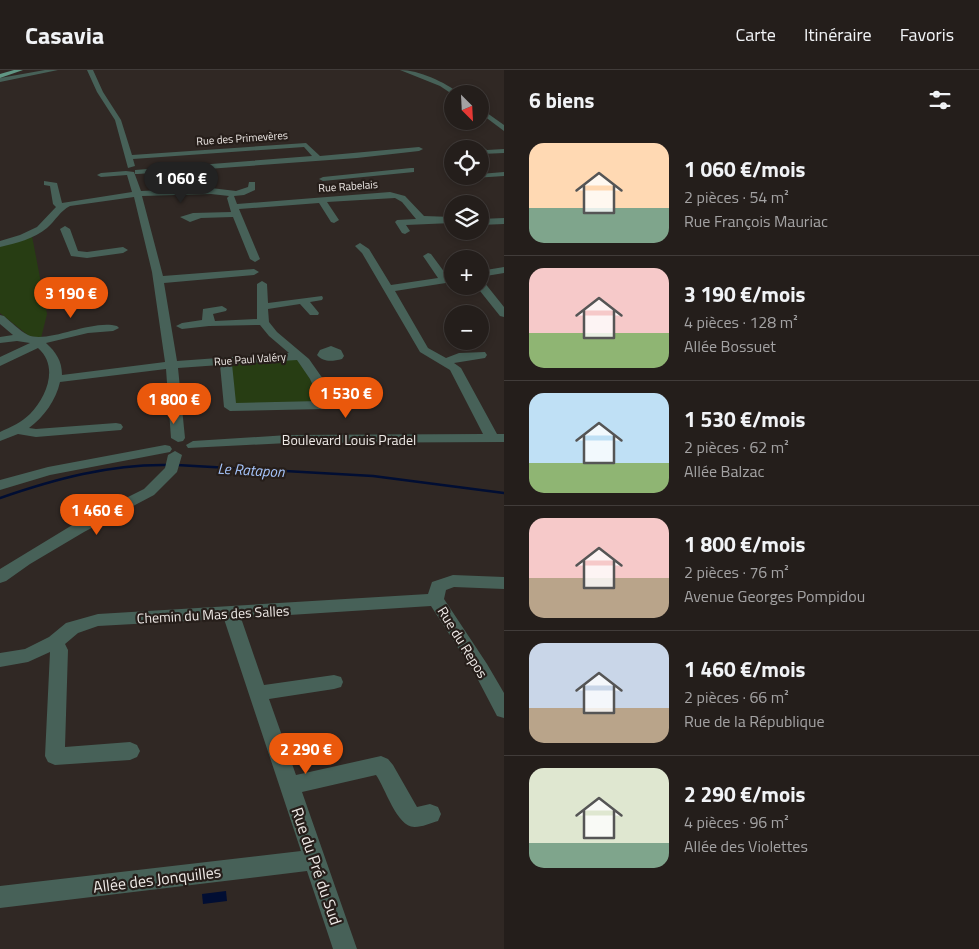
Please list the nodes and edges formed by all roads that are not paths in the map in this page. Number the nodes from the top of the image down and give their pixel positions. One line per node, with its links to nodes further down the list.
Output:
1 (20, 70): 5 (main road)
2 (55, 70): 6 (street)
3 (90, 70): 13 (street)
4 (403, 70): 7 (street)
5 (0, 76)
6 (0, 80)
7 (444, 86)
8 (489, 117): 9 (street)
9 (504, 129)
10 (419, 149): 14 (street)
11 (504, 151): 12 (street)
12 (489, 152)
13 (129, 154): 14 (street, Rue des Primevères); 16 (street)
14 (318, 158): 16 (street, Rue des Primevères)
15 (411, 170): 20 (street)
16 (132, 172): 18 (street, Rue des Primevères); 23 (street)
17 (504, 174): 19 (street)
18 (101, 175)
19 (489, 175)
20 (324, 179)
21 (48, 183): 26 (street)
22 (252, 184): 24 (street)
23 (138, 193): 24 (street); 26 (street); 45 (street)
24 (228, 195): 27 (street)
25 (321, 199): 27 (street, Rue Rabelais); 29 (street); 30 (street, Rue Rabelais)
26 (61, 206): 36 (street)
27 (235, 211): 28 (street, Rue Rabelais); 40 (street)
28 (197, 217)
29 (334, 220)
30 (428, 220): 31 (street); 35 (street)
31 (444, 220)
32 (504, 221): 33 (street)
33 (489, 222)
34 (65, 229): 38 (street)
35 (405, 230)
36 (0, 244)
37 (360, 246): 48 (street)
38 (123, 250)
39 (428, 256): 44 (street)
40 (255, 259)
41 (504, 270): 43 (street)
42 (254, 272): 45 (street)
43 (489, 272)
44 (444, 274)
45 (157, 280): 69 (street)
46 (444, 280): 48 (street)
47 (262, 284): 52 (street)
48 (389, 289): 68 (street)
49 (489, 295): 55 (street)
50 (318, 298): 51 (street)
51 (303, 301): 52 (street); 54 (street)
52 (262, 307): 57 (street)
53 (222, 309): 58 (street)
54 (314, 313)
55 (504, 314)
56 (0, 318): 62 (street)
57 (263, 322): 58 (street); 65 (street, Rue Paul Valéry)
58 (210, 323): 59 (street)
59 (182, 326)
60 (113, 328): 62 (street)
61 (0, 340): 62 (street)
62 (32, 341): 66 (street); 71 (street)
63 (322, 354): 65 (street)
64 (481, 355): 68 (street)
65 (300, 356): 67 (street, Rue Paul Valéry); 72 (street)
66 (4, 360): 70 (street)
67 (226, 361): 69 (street, Rue Paul Valéry); 72 (street)
68 (445, 362): 78 (street)
69 (173, 365): 71 (street, Rue Paul Valéry); 77 (street)
70 (0, 368)
71 (56, 379): 75 (street)
72 (328, 405): 73 (street)
73 (365, 405)
74 (116, 427): 75 (street)
75 (17, 430): 76 (street)
76 (0, 437)
77 (178, 438): 79 (street); 80 (street)
78 (498, 438): 79 (street, Boulevard Louis Pradel)
79 (194, 445): 80 (street)
80 (172, 458): 81 (street); 82 (street)
81 (0, 484)
82 (0, 577)
83 (504, 583): 84 (street)
84 (436, 600): 85 (street, Chemin du Mas des Salles); 90 (street, Rue du Repos)
85 (232, 614): 86 (street, Chemin du Mas des Salles); 89 (street, Rue du Pré du Sud)
86 (55, 642): 87 (street, Chemin du Mas des Salles); 91 (street)
87 (0, 660)
88 (334, 682): 89 (street)
89 (259, 692): 92 (street, Rue du Pré du Sud)
90 (504, 710)
91 (130, 751)
92 (290, 786): 93 (street); 94 (street, Rue du Pré du Sud)
93 (430, 814)
94 (314, 860): 95 (street, Allée des Jonquilles); 96 (street, Rue du Pré du Sud)
95 (0, 897)
96 (345, 949)

